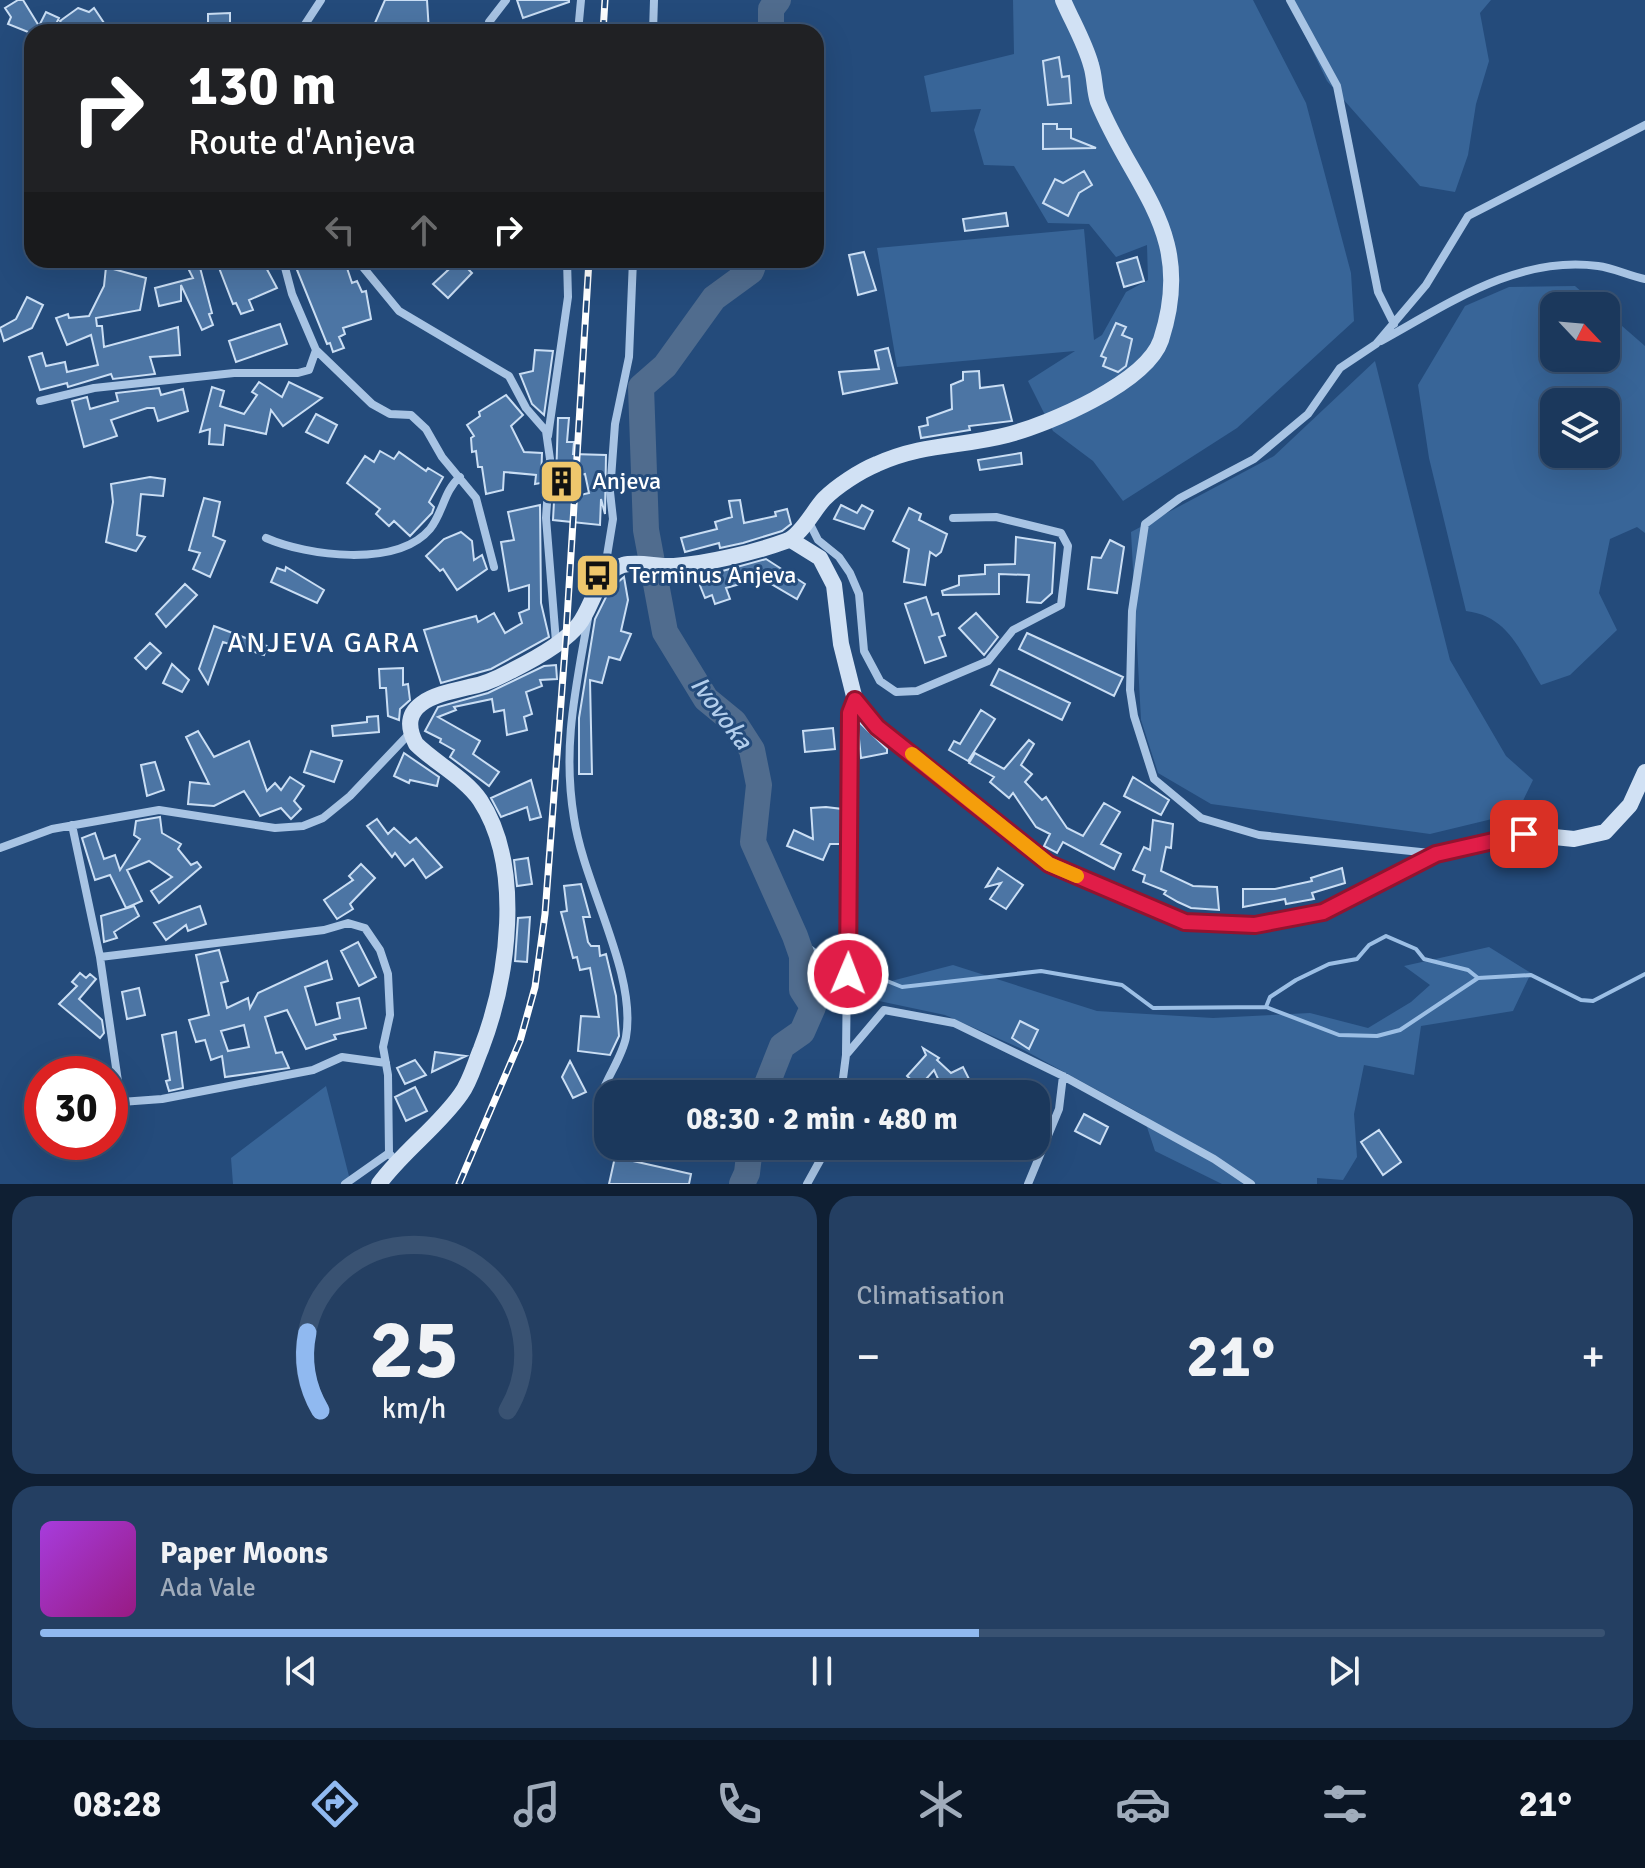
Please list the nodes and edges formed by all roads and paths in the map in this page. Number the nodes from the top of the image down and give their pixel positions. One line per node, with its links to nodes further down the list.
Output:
1 (321, 0): 7 (street)
2 (506, 0): 8 (street)
3 (581, 0): 9 (street)
4 (654, 0): 10 (street)
5 (1063, 0): 23 (street)
6 (1290, 0): 17 (street)
7 (305, 24)
8 (489, 24)
9 (579, 24)
10 (653, 24)
11 (1645, 125): 17 (street)
12 (285, 268): 19 (street)
13 (364, 268): 21 (street)
14 (567, 268): 21 (street)
15 (633, 268): 28 (street)
16 (1645, 279): 18 (street)
17 (1394, 324): 18 (street)
18 (1376, 344): 36 (street)
19 (316, 350): 20 (street); 22 (street)
20 (40, 401)
21 (548, 437): 30 (street)
22 (460, 477): 25 (street); 27 (street)
23 (808, 517): 24 (street); 26 (street)
24 (953, 518)
25 (266, 538)
26 (791, 540): 28 (street); 31 (street)
27 (494, 567)
28 (604, 575): 29 (street)
29 (591, 601): 30 (street); 41 (street)
30 (556, 642): 32 (street)
31 (855, 700): 36 (street); 38 (street)
32 (410, 733): 34 (street); 43 (street)
33 (1645, 772): 36 (street)
34 (72, 825): 35 (street); 37 (street)
35 (0, 848)
36 (1436, 854)
37 (100, 957): 39 (street); 39 (street)
38 (846, 1055): 40 (street); 42 (street)
39 (386, 1063): 43 (street)
40 (1063, 1076): 48 (street); 49 (street)
41 (608, 1080)
42 (843, 1080)
43 (392, 1157): 45 (street); 46 (street)
44 (820, 1160): 47 (street)
45 (345, 1184)
46 (379, 1184)
47 (807, 1184)
48 (1028, 1184)
49 (1251, 1184)

